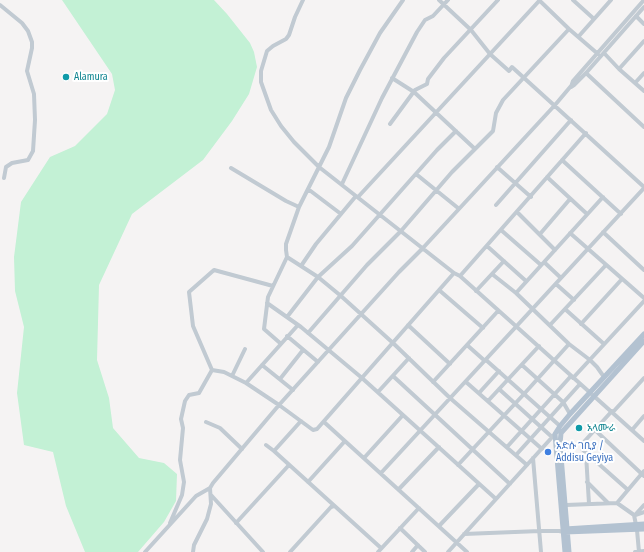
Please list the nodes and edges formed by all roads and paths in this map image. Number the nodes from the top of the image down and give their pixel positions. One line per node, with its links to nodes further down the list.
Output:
1 (303, 0): 43 (street)
2 (403, 0): 43 (street)
3 (439, 0): 11 (street)
4 (448, 0): 11 (street)
5 (498, 0): 19 (street)
6 (540, 0): 18 (street); 23 (street)
7 (573, 0): 12 (street)
8 (582, 0): 12 (street)
9 (610, 0): 16 (street)
10 (644, 0): 24 (street)
11 (444, 4): 19 (street); 28 (street)
12 (578, 4): 16 (street)
13 (0, 5): 48 (street)
14 (644, 6): 15 (street)
15 (636, 16): 17 (street); 22 (street)
16 (594, 19): 20 (street)
17 (644, 24)
18 (569, 29): 20 (street); 29 (street)
19 (471, 30): 23 (street); 33 (street)
20 (579, 36): 24 (street)
21 (644, 41): 25 (street)
22 (604, 53): 25 (street); 26 (street)
23 (490, 54): 29 (street); 35 (street)
24 (598, 54): 31 (street)
25 (619, 69): 30 (street)
26 (586, 73): 31 (street); 38 (street)
27 (644, 73): 30 (street)
28 (392, 78): 33 (street); 50 (street)
29 (523, 78): 34 (street); 41 (street)
30 (635, 83): 32 (street)
31 (571, 86): 34 (street)
32 (644, 91)
33 (414, 92): 35 (street); 37 (street)
34 (555, 105): 36 (street); 44 (street)
35 (436, 113): 39 (street); 54 (street)
36 (571, 120): 40 (street); 49 (street)
37 (390, 124)
38 (644, 127)
39 (456, 131): 41 (street); 46 (street)
40 (586, 133): 42 (street); 51 (street)
41 (475, 149): 53 (street)
42 (562, 160): 47 (street); 56 (street)
43 (319, 166): 50 (street); 52 (street)
44 (497, 167): 49 (street); 60 (street)
45 (231, 168): 59 (street)
46 (416, 174): 53 (street); 63 (street)
47 (547, 177): 55 (street); 57 (street)
48 (4, 178)
49 (515, 183): 55 (street); 58 (street)
50 (342, 184): 54 (street)
51 (644, 188): 65 (street)
52 (308, 189): 59 (street); 62 (street)
53 (436, 191): 60 (street); 67 (street)
54 (357, 197): 62 (street); 63 (street)
55 (530, 197): 61 (street)
56 (603, 197): 64 (street); 65 (street)
57 (570, 199): 64 (street); 69 (street)
58 (496, 205)
59 (299, 207): 75 (street)
60 (458, 208): 72 (street)
61 (517, 212): 66 (street); 69 (street)
62 (341, 214): 79 (street)
63 (380, 214): 67 (street); 84 (street)
64 (587, 214): 70 (street)
65 (621, 214): 68 (street)
66 (501, 230): 71 (street); 77 (street)
67 (401, 231): 72 (street); 93 (street)
68 (603, 232): 73 (street); 80 (street)
69 (540, 234): 74 (street)
70 (570, 234): 73 (street); 74 (street)
71 (487, 246): 76 (street); 83 (street)
72 (422, 249): 81 (street); 100 (street)
73 (588, 249): 78 (street); 85 (street)
74 (555, 250): 77 (street)
75 (287, 257): 79 (street); 89 (street)
76 (504, 261): 82 (street); 87 (street)
77 (542, 264): 85 (street); 87 (street)
78 (606, 265): 86 (street); 94 (street)
79 (301, 266): 84 (street)
80 (644, 270)
81 (454, 273): 83 (street); 90 (street)
82 (492, 274): 91 (street); 92 (street)
83 (460, 276): 91 (street)
84 (318, 277): 93 (street); 101 (street)
85 (562, 278): 88 (street)
86 (622, 279): 95 (street); 102 (street)
87 (526, 281): 92 (street)
88 (556, 284): 94 (street); 97 (street)
89 (273, 286): 96 (street); 129 (street)
90 (439, 290): 104 (street); 107 (street)
91 (476, 291): 99 (street)
92 (516, 293): 97 (street)
93 (341, 296): 100 (street); 108 (street)
94 (574, 300): 98 (street)
95 (644, 300): 115 (street)
96 (267, 303): 101 (street); 112 (street)
97 (532, 309): 105 (street); 106 (street)
98 (565, 309): 102 (street); 105 (street)
99 (498, 311): 106 (street); 107 (street)
100 (361, 314): 113 (street); 120 (street)
101 (287, 317): 103 (street)
102 (581, 324): 115 (street)
103 (298, 325): 108 (street); 110 (street)
104 (408, 325): 113 (street); 127 (street)
105 (550, 325): 114 (street)
106 (517, 327): 117 (street); 122 (street)
107 (483, 328): 116 (street)
108 (308, 333): 120 (street)
109 (644, 334): 134 (main road)
110 (286, 336): 112 (street); 119 (street)
111 (644, 342): 149 (main road)
112 (280, 343): 126 (street)
113 (393, 343): 121 (street); 135 (street)
114 (569, 344): 123 (street); 124 (street)
115 (604, 344): 124 (street)
116 (467, 345): 122 (street); 127 (street)
117 (539, 346): 123 (street); 128 (street)
118 (245, 349): 131 (street)
119 (303, 350): 125 (street); 137 (street)
120 (330, 350): 125 (street); 135 (street)
121 (409, 358): 132 (street); 140 (street)
122 (486, 360): 130 (street); 141 (street)
123 (554, 360): 133 (street); 139 (street)
124 (590, 360): 133 (street); 134 (street)
125 (318, 362): 145 (street)
126 (262, 364): 137 (street); 142 (street)
127 (450, 364): 140 (street)
128 (522, 364): 138 (street); 139 (street)
129 (212, 370): 131 (street); 213 (street)
130 (499, 372): 138 (street); 147 (street)
131 (232, 376): 142 (street)
132 (393, 376): 146 (street); 160 (street)
133 (572, 377): 143 (street); 150 (street)
134 (604, 377): 149 (main road)
135 (362, 378): 146 (street); 167 (street)
136 (644, 378): 157 (street)
137 (280, 379): 145 (street)
138 (508, 379): 144 (street); 148 (street)
139 (538, 379): 148 (street); 150 (street)
140 (433, 382): 151 (street)
141 (466, 382): 147 (street); 151 (street)
142 (246, 383): 155 (street)
143 (580, 384): 149 (street); 153 (street)
144 (499, 389): 152 (street); 154 (street)
145 (293, 390): 155 (street)
146 (378, 392): 159 (street)
147 (479, 394): 152 (street)
148 (524, 394): 154 (street); 156 (street)
149 (592, 394): 157 (street); 158 (main road); 207 (main road)
150 (554, 395): 153 (street); 156 (street)
151 (450, 398): 160 (street); 173 (street)
152 (488, 401): 161 (street)
153 (563, 402): 158 (street); 163 (street)
154 (515, 404): 161 (street); 164 (street)
155 (279, 405): 165 (street); 182 (street)
156 (541, 409): 163 (street); 164 (street)
157 (612, 412): 170 (street); 171 (street)
158 (570, 414): 168 (main road)
159 (403, 415): 172 (street); 188 (street)
160 (436, 415): 172 (street); 183 (street)
161 (504, 416): 173 (street); 174 (street)
162 (644, 416): 171 (street)
163 (550, 418): 168 (street); 169 (street)
164 (532, 419): 169 (street); 174 (street)
165 (301, 421): 167 (street); 185 (street)
166 (206, 422): 182 (street)
167 (324, 422): 177 (street)
168 (560, 426): 175 (main road)
169 (541, 427): 175 (street); 176 (street)
170 (595, 430): 186 (street); 193 (street)
171 (632, 430): 178 (street)
172 (421, 431): 180 (street); 194 (street)
173 (489, 431): 181 (street); 183 (street)
174 (522, 431): 176 (street); 181 (street)
175 (554, 436): 184 (street); 221 (main road)
176 (530, 439): 184 (street); 187 (street)
177 (345, 441): 188 (street); 195 (street)
178 (644, 441)
179 (266, 445): 185 (street)
180 (439, 447): 191 (street); 200 (street)
181 (507, 447): 187 (street)
182 (242, 449): 199 (street)
183 (473, 449): 191 (street); 198 (street)
184 (542, 449): 189 (street)
185 (274, 452): 190 (street)
186 (586, 454): 196 (street); 201 (street)
187 (516, 455): 192 (street)
188 (364, 458): 194 (street)
189 (533, 458): 192 (street); 220 (street)
190 (289, 465): 195 (street); 214 (street)
191 (458, 465): 197 (street)
192 (527, 465): 198 (street)
193 (643, 473): 201 (street)
194 (381, 474): 200 (street)
195 (308, 482): 209 (street)
196 (587, 482): 204 (street); 206 (street)
197 (479, 484): 203 (street); 216 (street)
198 (510, 484): 203 (street)
199 (210, 488): 202 (street); 213 (street)
200 (399, 489): 210 (street)
201 (628, 490): 205 (street)
202 (210, 495): 214 (street); 227 (street)
203 (496, 499): 222 (street)
204 (608, 503): 205 (street); 206 (street)
205 (617, 503): 212 (street)
206 (589, 504): 207 (street)
207 (566, 505): 221 (main road)
208 (644, 505): 212 (street)
209 (334, 506): 225 (street); 229 (street)
210 (419, 508): 216 (street); 218 (street)
211 (644, 512): 212 (street)
212 (634, 515): 217 (street)
213 (170, 523): 226 (street)
214 (236, 523): 228 (street)
215 (644, 524): 217 (main road)
216 (439, 526): 223 (street)
217 (636, 527): 219 (main road); 221 (main road); 238 (street)
218 (400, 528): 224 (street); 225 (street)
219 (644, 529)
220 (540, 531): 221 (street); 222 (street); 234 (street)
221 (565, 531): 235 (main road); 236 (main road)
222 (464, 534): 223 (street)
223 (456, 542): 232 (street); 233 (street)
224 (418, 545): 230 (street); 231 (street)
225 (380, 550)
226 (145, 552)
227 (193, 552)
228 (263, 552)
229 (290, 552)
230 (412, 552)
231 (425, 552)
232 (448, 552)
233 (467, 552)
234 (541, 552)
235 (565, 552)
236 (569, 552)
237 (635, 552): 238 (street)
238 (639, 552): 239 (street)
239 (644, 552)

